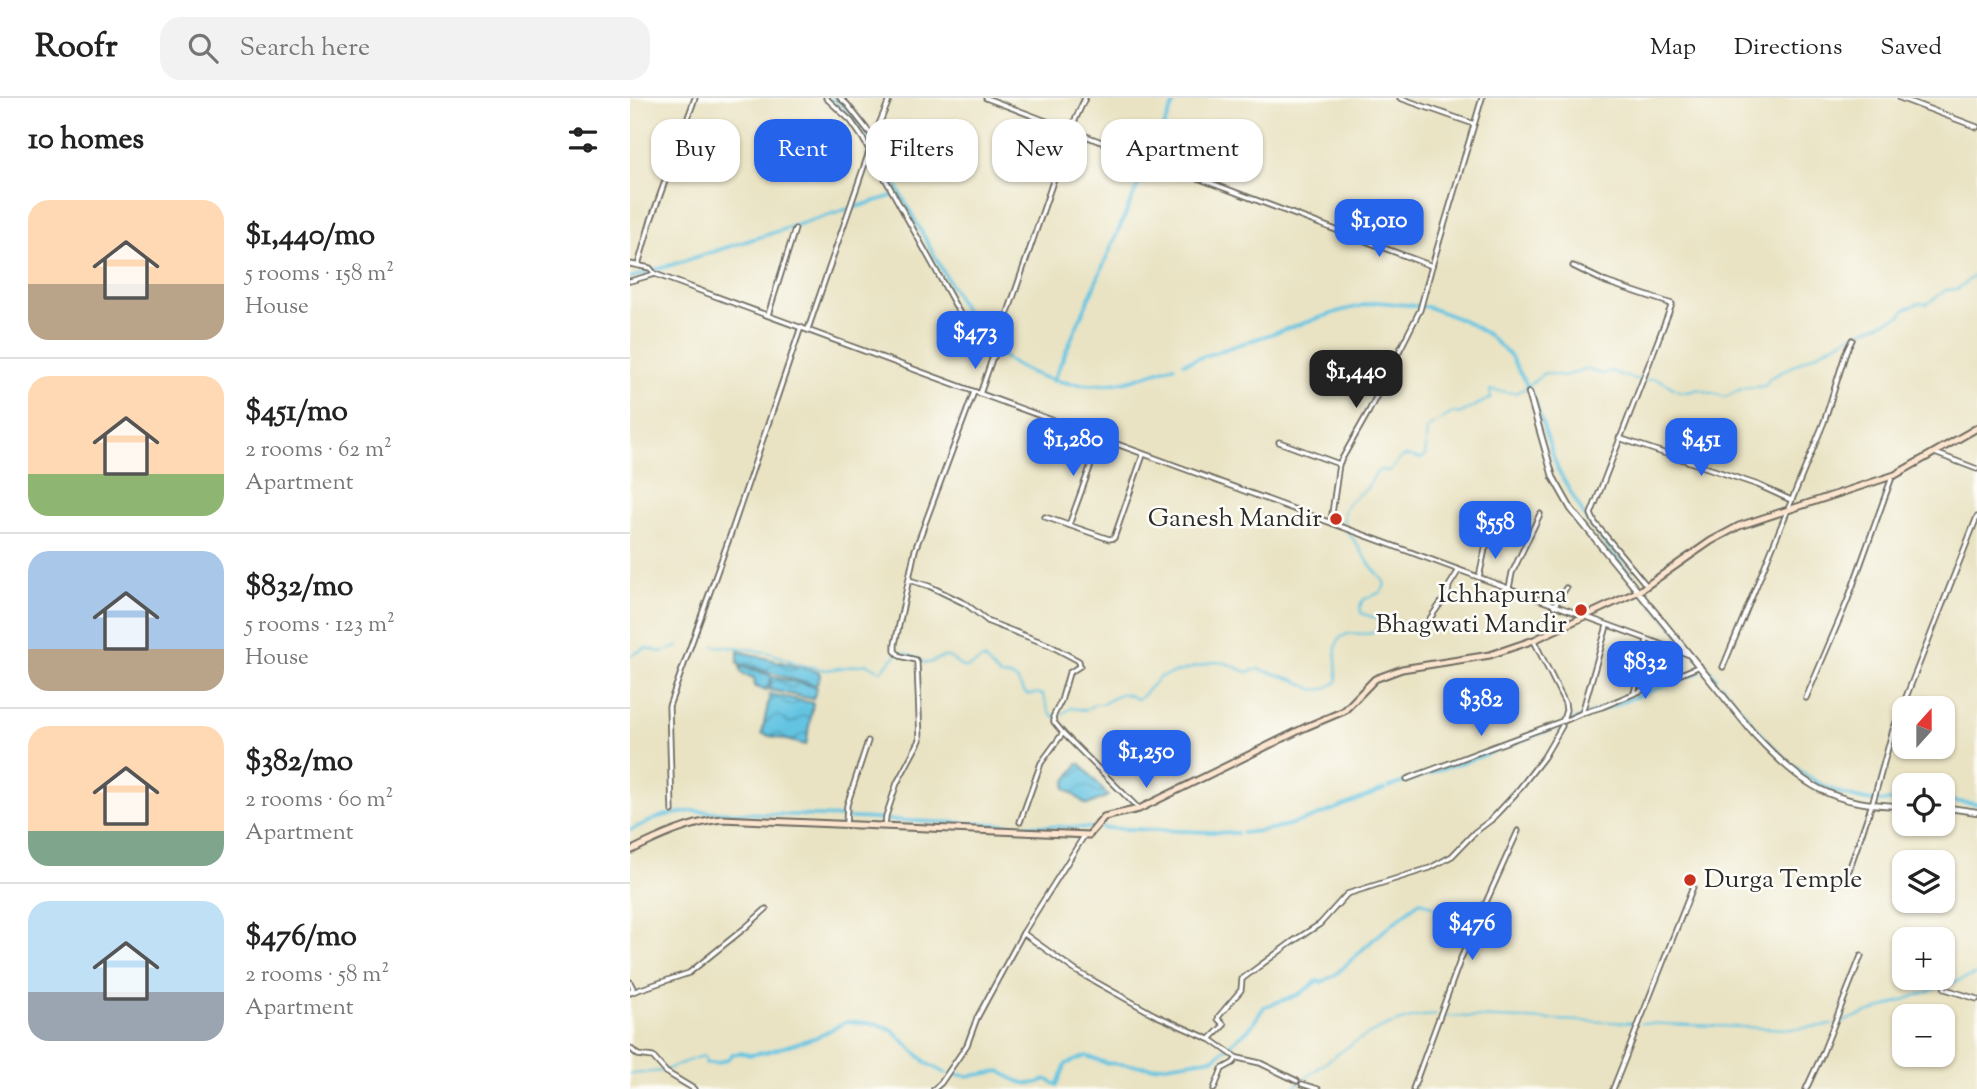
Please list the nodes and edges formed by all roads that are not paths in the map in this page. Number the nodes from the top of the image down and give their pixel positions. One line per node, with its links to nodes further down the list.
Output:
1 (695, 98): 23 (street)
2 (826, 98): 16 (street)
3 (840, 98): 14 (street)
4 (890, 98): 10 (street)
5 (986, 98): 11 (street)
6 (1085, 98): 12 (street)
7 (1400, 98): 13 (street)
8 (1482, 98): 13 (street)
9 (1900, 98): 15 (street)
10 (881, 119)
11 (1044, 119)
12 (1076, 119)
13 (1474, 124): 24 (street)
14 (866, 127)
15 (1977, 127)
16 (866, 140)
17 (866, 165): 30 (street)
18 (890, 182): 32 (street)
19 (1053, 182): 32 (street)
20 (1208, 182): 24 (street)
21 (795, 229): 28 (street)
22 (630, 264): 23 (street)
23 (638, 265): 26 (street)
24 (1432, 266): 42 (street)
25 (1573, 266): 37 (street)
26 (653, 272): 27 (street); 28 (street)
27 (630, 281)
28 (768, 315): 29 (street)
29 (801, 327): 30 (street); 80 (street)
30 (808, 329): 33 (street)
31 (1852, 340): 45 (street)
32 (995, 355): 35 (street)
33 (974, 392): 35 (street); 55 (street)
34 (1529, 393): 58 (street)
35 (979, 394): 38 (street)
36 (1977, 428): 40 (main road)
37 (1619, 438): 45 (street); 58 (street)
38 (1100, 440): 41 (street); 51 (street)
39 (1279, 442): 42 (street)
40 (1935, 453): 43 (street); 44 (main road)
41 (1143, 455): 50 (street); 51 (street)
42 (1339, 464): 50 (street)
43 (1977, 469)
44 (1892, 477): 46 (main road); 69 (street)
45 (1791, 500): 46 (street)
46 (1787, 509): 58 (main road); 67 (street)
47 (1539, 514): 56 (street)
48 (1045, 517): 51 (street)
49 (1977, 517): 76 (street)
50 (1331, 522): 53 (street)
51 (1069, 525)
52 (1493, 538): 54 (street)
53 (1459, 570): 54 (street); 61 (street)
54 (1479, 577): 56 (street)
55 (909, 580): 73 (street); 84 (street)
56 (1509, 588): 59 (street)
57 (1566, 588): 59 (street)
58 (1642, 589): 60 (main road); 65 (street)
59 (1554, 606): 60 (street)
60 (1583, 617): 62 (street); 63 (main road)
61 (1426, 624)
62 (1608, 625): 64 (street); 70 (street)
63 (1534, 640): 71 (street); 79 (main road)
64 (1647, 640): 65 (street); 68 (street)
65 (1692, 656): 66 (street)
66 (1700, 666): 68 (street); 76 (street)
67 (1723, 667)
68 (1634, 692): 70 (street)
69 (1806, 698)
70 (1582, 713): 71 (street)
71 (1565, 720): 75 (street)
72 (1562, 726): 97 (street)
73 (1063, 733): 79 (street); 82 (street)
74 (868, 741): 83 (street)
75 (1407, 779)
76 (1871, 805): 77 (street); 88 (street)
77 (1892, 806)
78 (1955, 808): 81 (street)
79 (1139, 809): 86 (main road)
80 (673, 811)
81 (1977, 811)
82 (1020, 822)
83 (846, 824): 84 (main road); 87 (main road)
84 (885, 826): 86 (main road)
85 (1518, 831): 104 (street)
86 (1084, 836): 91 (street)
87 (630, 851)
88 (1849, 870)
89 (1693, 887): 105 (street)
90 (766, 909): 95 (street)
91 (1023, 933): 97 (street); 101 (street)
92 (1861, 956): 106 (street)
93 (630, 982): 95 (street)
94 (1948, 990): 96 (street)
95 (631, 992)
96 (1977, 999)
97 (1210, 1039): 99 (street)
98 (630, 1048): 100 (street)
99 (1237, 1058): 102 (street); 103 (street)
100 (694, 1089)
101 (934, 1089)
102 (1214, 1089)
103 (1318, 1089)
104 (1413, 1089)
105 (1613, 1089)
106 (1806, 1089)

